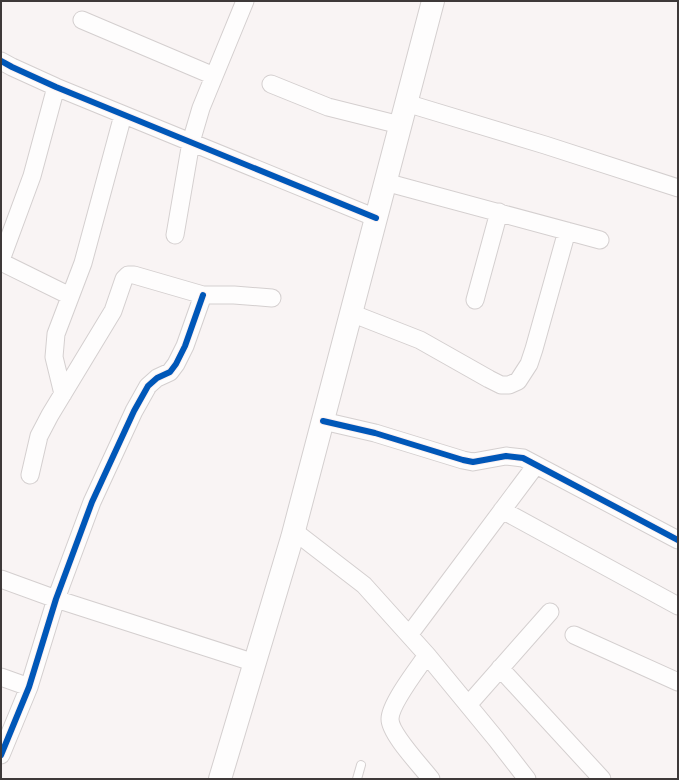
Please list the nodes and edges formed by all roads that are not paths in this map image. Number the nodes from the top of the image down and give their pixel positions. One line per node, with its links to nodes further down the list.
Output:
1 (245, 1): 5 (street)
2 (432, 1): 8 (main road)
3 (82, 20): 5 (street)
4 (5, 69): 7 (street)
5 (214, 76): 11 (street)
6 (271, 84): 10 (street)
7 (56, 87): 9 (street); 19 (street)
8 (406, 103): 10 (main road); 13 (street)
9 (123, 115): 11 (street); 21 (street)
10 (400, 125): 12 (main road)
11 (191, 142): 15 (street); 17 (street)
12 (386, 182): 14 (street); 15 (main road)
13 (678, 188)
14 (499, 212): 16 (street); 23 (street)
15 (376, 218): 24 (main road)
16 (567, 232): 18 (street); 24 (street)
17 (174, 235)
18 (600, 240)
19 (1, 261): 21 (street)
20 (203, 295): 22 (street); 25 (street); 33 (street)
21 (70, 296): 25 (street)
22 (272, 298)
23 (475, 300)
24 (351, 313): 26 (main road)
25 (63, 394): 28 (street)
26 (323, 421): 27 (street); 30 (main road)
27 (536, 465): 29 (street); 31 (street)
28 (30, 475)
29 (502, 510): 34 (street); 36 (street)
30 (294, 531): 36 (street); 39 (main road)
31 (678, 540)
32 (1, 579): 33 (street)
33 (56, 599): 39 (street); 43 (street)
34 (678, 606)
35 (550, 612): 40 (street)
36 (409, 635): 38 (street)
37 (574, 635): 42 (street)
38 (427, 655): 44 (street); 49 (street)
39 (254, 663): 47 (main road)
40 (500, 668): 44 (street); 51 (street)
41 (1, 677): 43 (street)
42 (678, 682)
43 (29, 688): 45 (street)
44 (468, 705): 50 (street)
45 (1, 755)
46 (361, 765): 48 (lane)
47 (220, 779)
48 (357, 779)
49 (431, 779)
50 (527, 779)
51 (602, 779)

